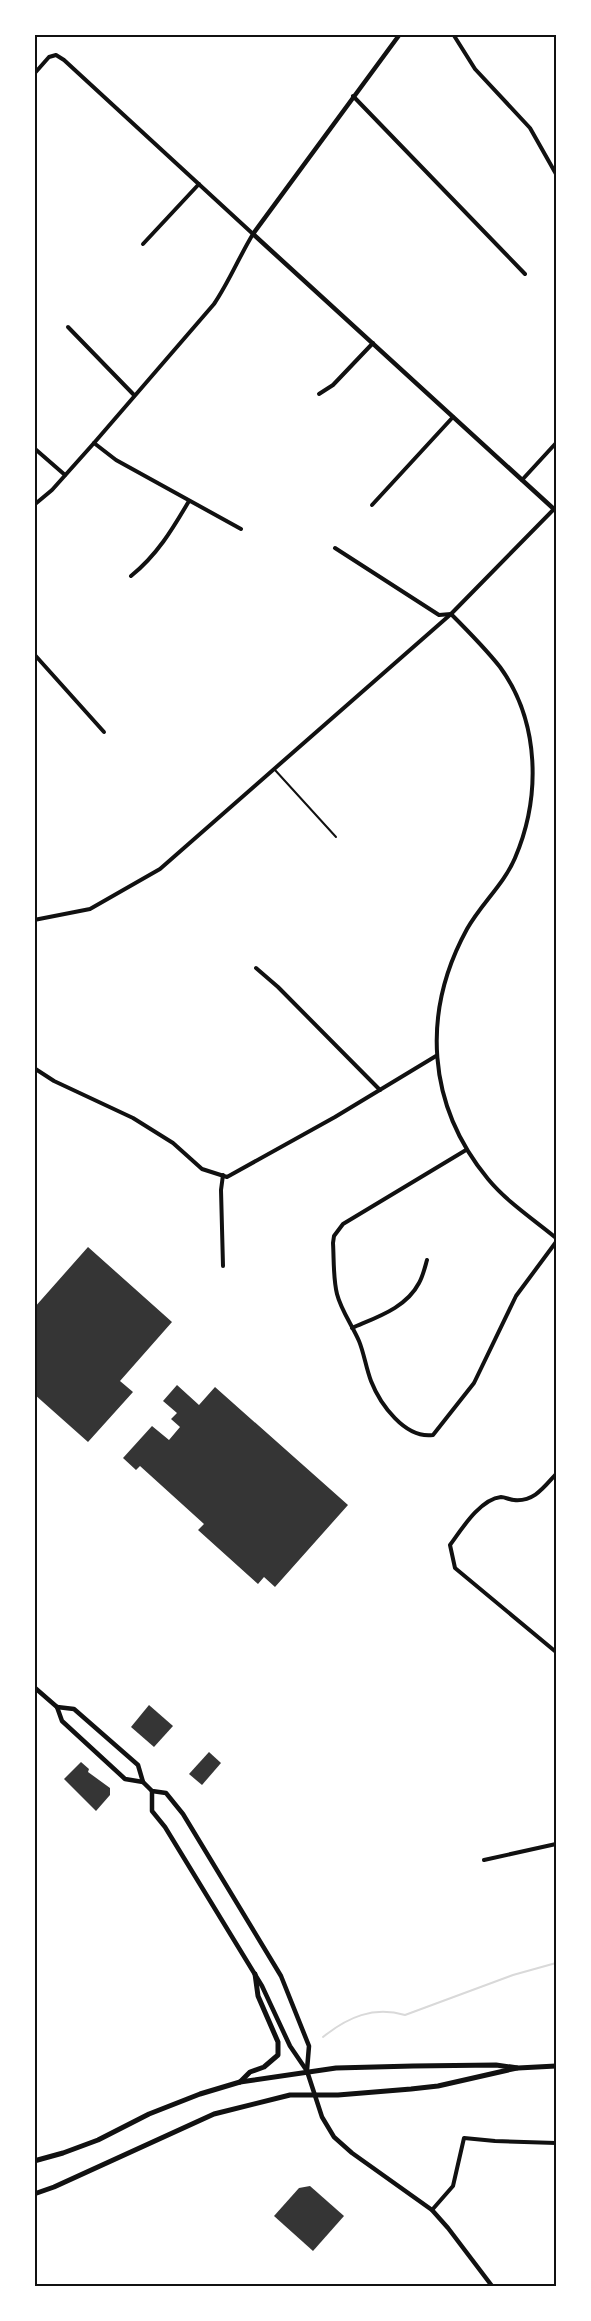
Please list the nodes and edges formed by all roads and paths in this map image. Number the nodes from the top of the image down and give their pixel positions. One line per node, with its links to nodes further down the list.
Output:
1 (400, 34): 4 (street)
2 (453, 34): 5 (street)
3 (34, 74): 6 (street)
4 (353, 96): 7 (street); 9 (street)
5 (556, 174)
6 (199, 184): 7 (street); 8 (street)
7 (253, 234): 11 (street); 13 (street)
8 (143, 244)
9 (525, 274)
10 (68, 327): 13 (street)
11 (373, 343): 12 (street); 14 (street)
12 (319, 394)
13 (135, 395): 15 (street)
14 (453, 417): 19 (street); 22 (street)
15 (94, 443): 18 (street); 20 (street)
16 (556, 443): 19 (street)
17 (34, 448): 18 (street)
18 (65, 475): 21 (street)
19 (522, 480): 23 (street)
20 (189, 501): 24 (street); 26 (street)
21 (34, 505)
22 (372, 506)
23 (555, 510): 27 (street)
24 (241, 530)
25 (335, 548): 27 (street)
26 (131, 576)
27 (451, 614): 30 (street); 34 (street)
28 (34, 654): 29 (street)
29 (104, 732)
30 (273, 768): 31 (lane); 32 (street)
31 (336, 837)
32 (34, 920)
33 (256, 968): 36 (street)
34 (436, 1056): 36 (street); 37 (street)
35 (34, 1068): 38 (street)
36 (380, 1090): 38 (street)
37 (466, 1150): 39 (street); 42 (street)
38 (223, 1175): 41 (street)
39 (556, 1240): 42 (street)
40 (427, 1260): 42 (street)
41 (223, 1266)
42 (352, 1328)
43 (556, 1474): 44 (street)
44 (556, 1652)
45 (34, 1687): 46 (street)
46 (57, 1707): 47 (street); 47 (street)
47 (143, 1782): 48 (street)
48 (152, 1791): 51 (street); 54 (street)
49 (556, 1844): 50 (street)
50 (484, 1860)
51 (255, 1974): 54 (street); 55 (main road)
52 (556, 2066): 53 (main road)
53 (518, 2068): 54 (main road); 56 (main road)
54 (307, 2071): 55 (main road); 56 (street)
55 (240, 2082): 58 (main road)
56 (314, 2095): 59 (main road); 60 (street)
57 (556, 2143): 60 (street)
58 (34, 2161)
59 (34, 2193)
60 (432, 2210): 61 (street)
61 (492, 2286)

